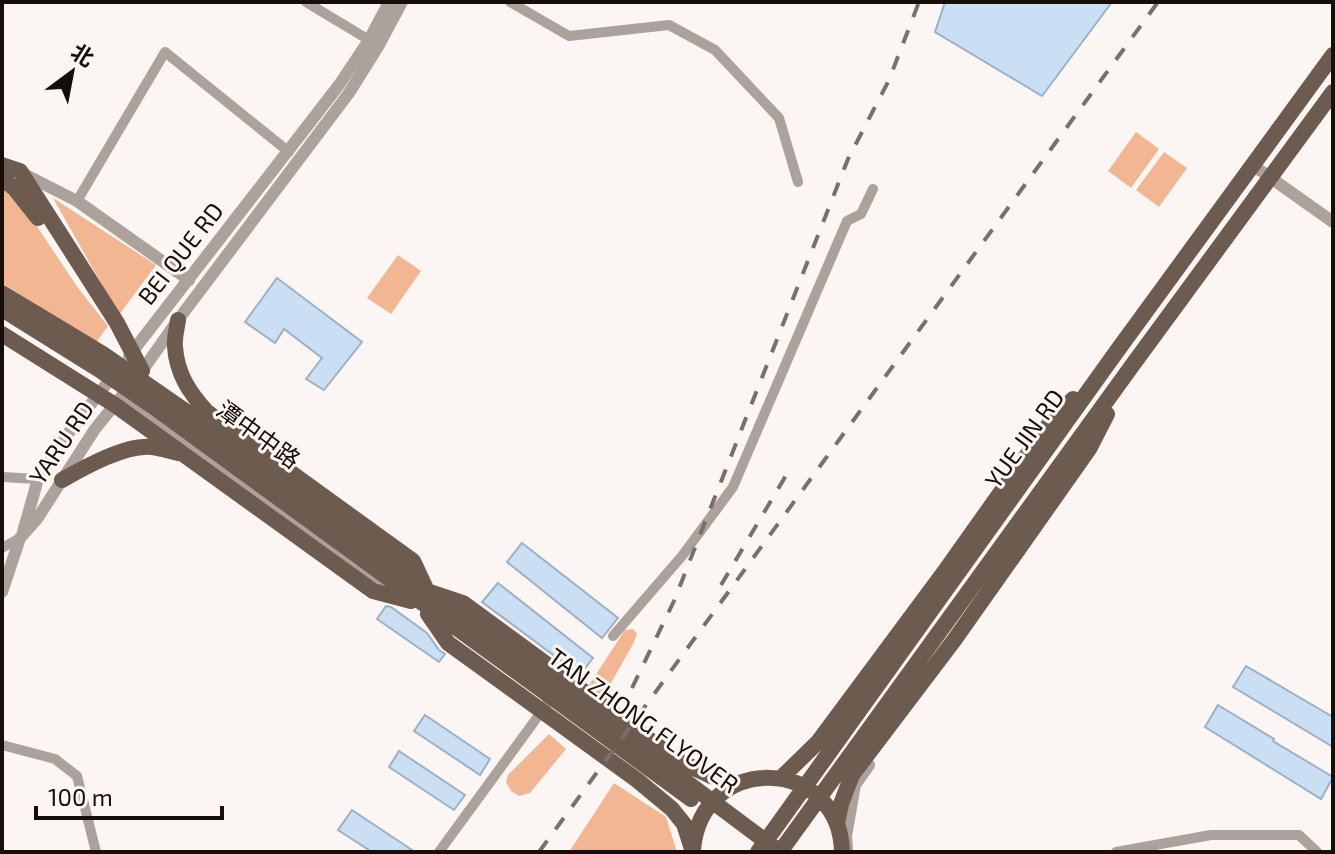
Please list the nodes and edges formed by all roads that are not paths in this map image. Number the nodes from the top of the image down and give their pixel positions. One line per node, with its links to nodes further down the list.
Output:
1 (306, 2): 5 (street)
2 (389, 2): 5 (street, BEI QUE RD)
3 (402, 2): 21 (street, BEI QUE RD)
4 (510, 2): 14 (street)
5 (369, 40): 8 (street, BEI QUE RD)
6 (1333, 55): 10 (main road, YUE JIN RD)
7 (1333, 92): 13 (main road, YUE JIN RD)
8 (289, 152): 16 (street); 18 (street, BEI QUE RD)
9 (2, 162): 11 (main road)
10 (1254, 166): 13 (street); 23 (main road, YUE JIN RD)
11 (20, 171): 16 (street); 24 (main road)
12 (2, 178): 24 (main road)
13 (1271, 179): 17 (street); 25 (main road, YUE JIN RD)
14 (798, 182)
15 (873, 189): 40 (street)
16 (77, 201): 18 (street)
17 (1333, 222)
18 (189, 280): 24 (street, BEI QUE RD)
19 (2, 293): 36 (main road, 潭中中路)
20 (2, 309): 36 (main road, 潭中中路)
21 (178, 320): 26 (street, BEI QUE RD); 36 (main road)
22 (7, 339): 27 (main road)
23 (1117, 351): 43 (main road); 49 (main road, YUE JIN RD)
24 (132, 352): 26 (main road); 27 (street, BEI QUE RD)
25 (1134, 363): 45 (main road); 50 (main road, YUE JIN RD); 51 (street)
26 (142, 371): 28 (street, BEI QUE RD); 37 (street)
27 (99, 394): 28 (main road); 31 (street, BEI QUE RD)
28 (118, 401): 29 (main road); 32 (street, YARU RD); 38 (street)
29 (187, 456): 32 (main road); 36 (main road)
30 (2, 477): 31 (street)
31 (38, 479): 33 (street, BEI QUE RD)
32 (62, 480): 33 (street, YARU RD)
33 (20, 538): 34 (street); 35 (street, YARU RD)
34 (2, 548)
35 (2, 592)
36 (424, 597): 39 (main road, 潭中中路); 44 (main road); 48 (main road); 49 (main road)
37 (453, 603): 38 (street); 41 (street)
38 (436, 625): 41 (street)
39 (476, 629): 50 (main road, TAN ZHONG FLYOVER)
40 (613, 636)
41 (546, 705): 47 (street)
42 (2, 745): 46 (street)
43 (781, 778): 44 (main road); 45 (main road)
44 (737, 783): 48 (main road)
45 (837, 823): 51 (main road)
46 (96, 852)
47 (439, 852)
48 (693, 852)
49 (760, 852)
50 (780, 852)
51 (845, 852)
52 (1116, 852): 53 (street)
53 (1317, 852)

